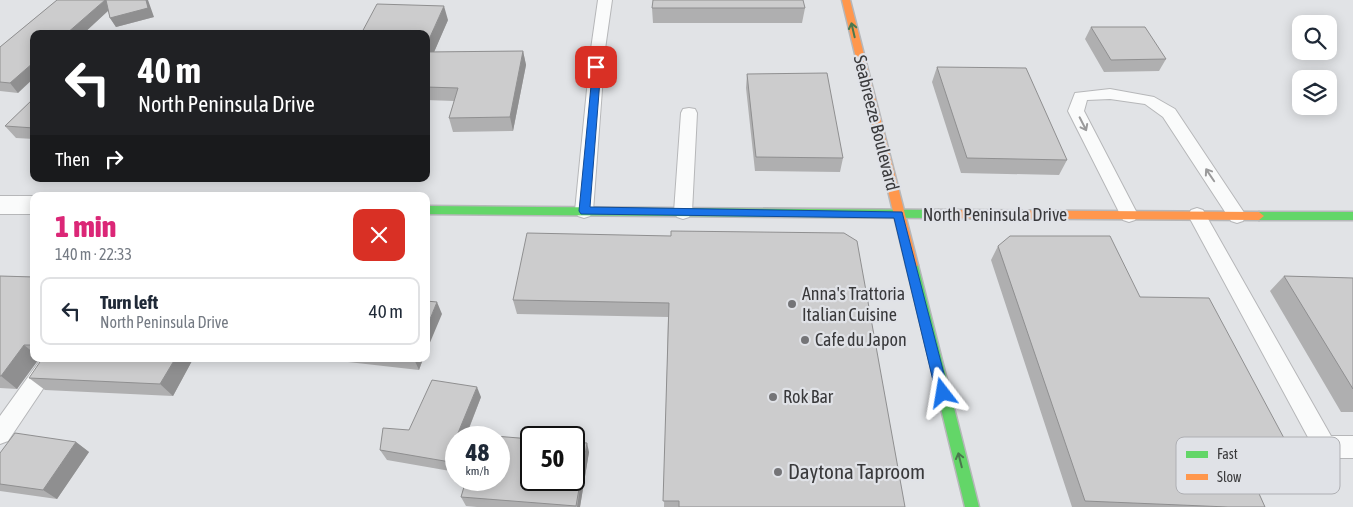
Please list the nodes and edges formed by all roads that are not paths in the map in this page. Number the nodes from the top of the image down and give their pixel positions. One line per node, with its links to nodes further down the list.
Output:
1 (606, 0): 7 (lane)
2 (846, 0): 9 (street, Seabreeze Boulevard, one-way to 2)
3 (689, 113): 8 (lane)
4 (0, 205): 5 (street)
5 (30, 205)
6 (430, 210): 7 (street, North Peninsula Drive)
7 (584, 211): 8 (street, North Peninsula Drive)
8 (683, 212): 9 (street, North Peninsula Drive)
9 (898, 214): 10 (street, North Peninsula Drive); 19 (street, Seabreeze Boulevard, one-way to 9)
10 (1129, 215): 11 (street, North Peninsula Drive); 12 (lane, one-way to 10)
11 (1197, 215): 12 (street, North Peninsula Drive); 16 (lane)
12 (1237, 216): 13 (street, North Peninsula Drive)
13 (1353, 216)
14 (51, 362): 15 (lane)
15 (0, 434)
16 (1320, 437)
17 (1340, 447): 18 (lane)
18 (1353, 447)
19 (972, 507)

